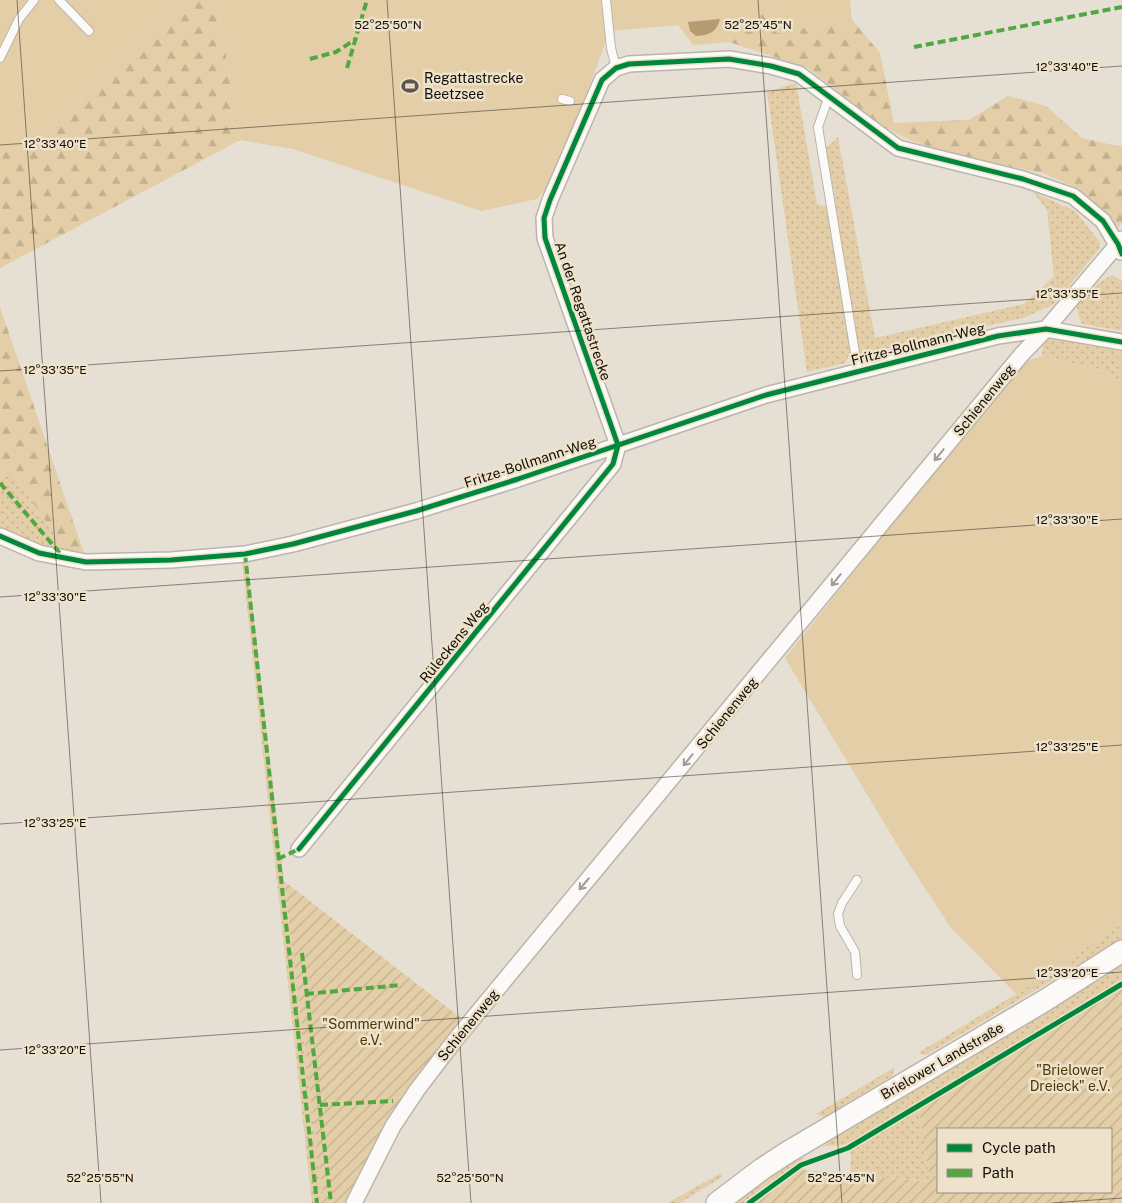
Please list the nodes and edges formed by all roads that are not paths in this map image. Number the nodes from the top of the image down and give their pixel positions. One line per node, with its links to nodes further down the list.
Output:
1 (34, 0): 5 (lane)
2 (59, 0): 4 (lane)
3 (606, 0): 6 (lane)
4 (89, 31)
5 (0, 58)
6 (616, 68): 7 (street); 12 (street, An der Regattastrecke)
7 (829, 96): 8 (street); 11 (lane)
8 (1121, 246): 9 (street, Schienenweg)
9 (1046, 329): 10 (street, Fritze-Bollmann-Weg); 11 (street, Fritze-Bollmann-Weg); 19 (street, Schienenweg, one-way to 19)
10 (1122, 342)
11 (858, 371): 12 (street, Fritze-Bollmann-Weg)
12 (618, 445): 13 (street, Fritze-Bollmann-Weg); 14 (street, Rüleckens Weg)
13 (0, 536)
14 (300, 849)
15 (857, 880): 17 (lane)
16 (1122, 951): 18 (main road, Brielower Landstraße)
17 (857, 975)
18 (762, 1169): 20 (main road, Brielower Landstraße); 21 (main road, Brielower Landstraße)
19 (354, 1203)
20 (700, 1203)
21 (717, 1203)

